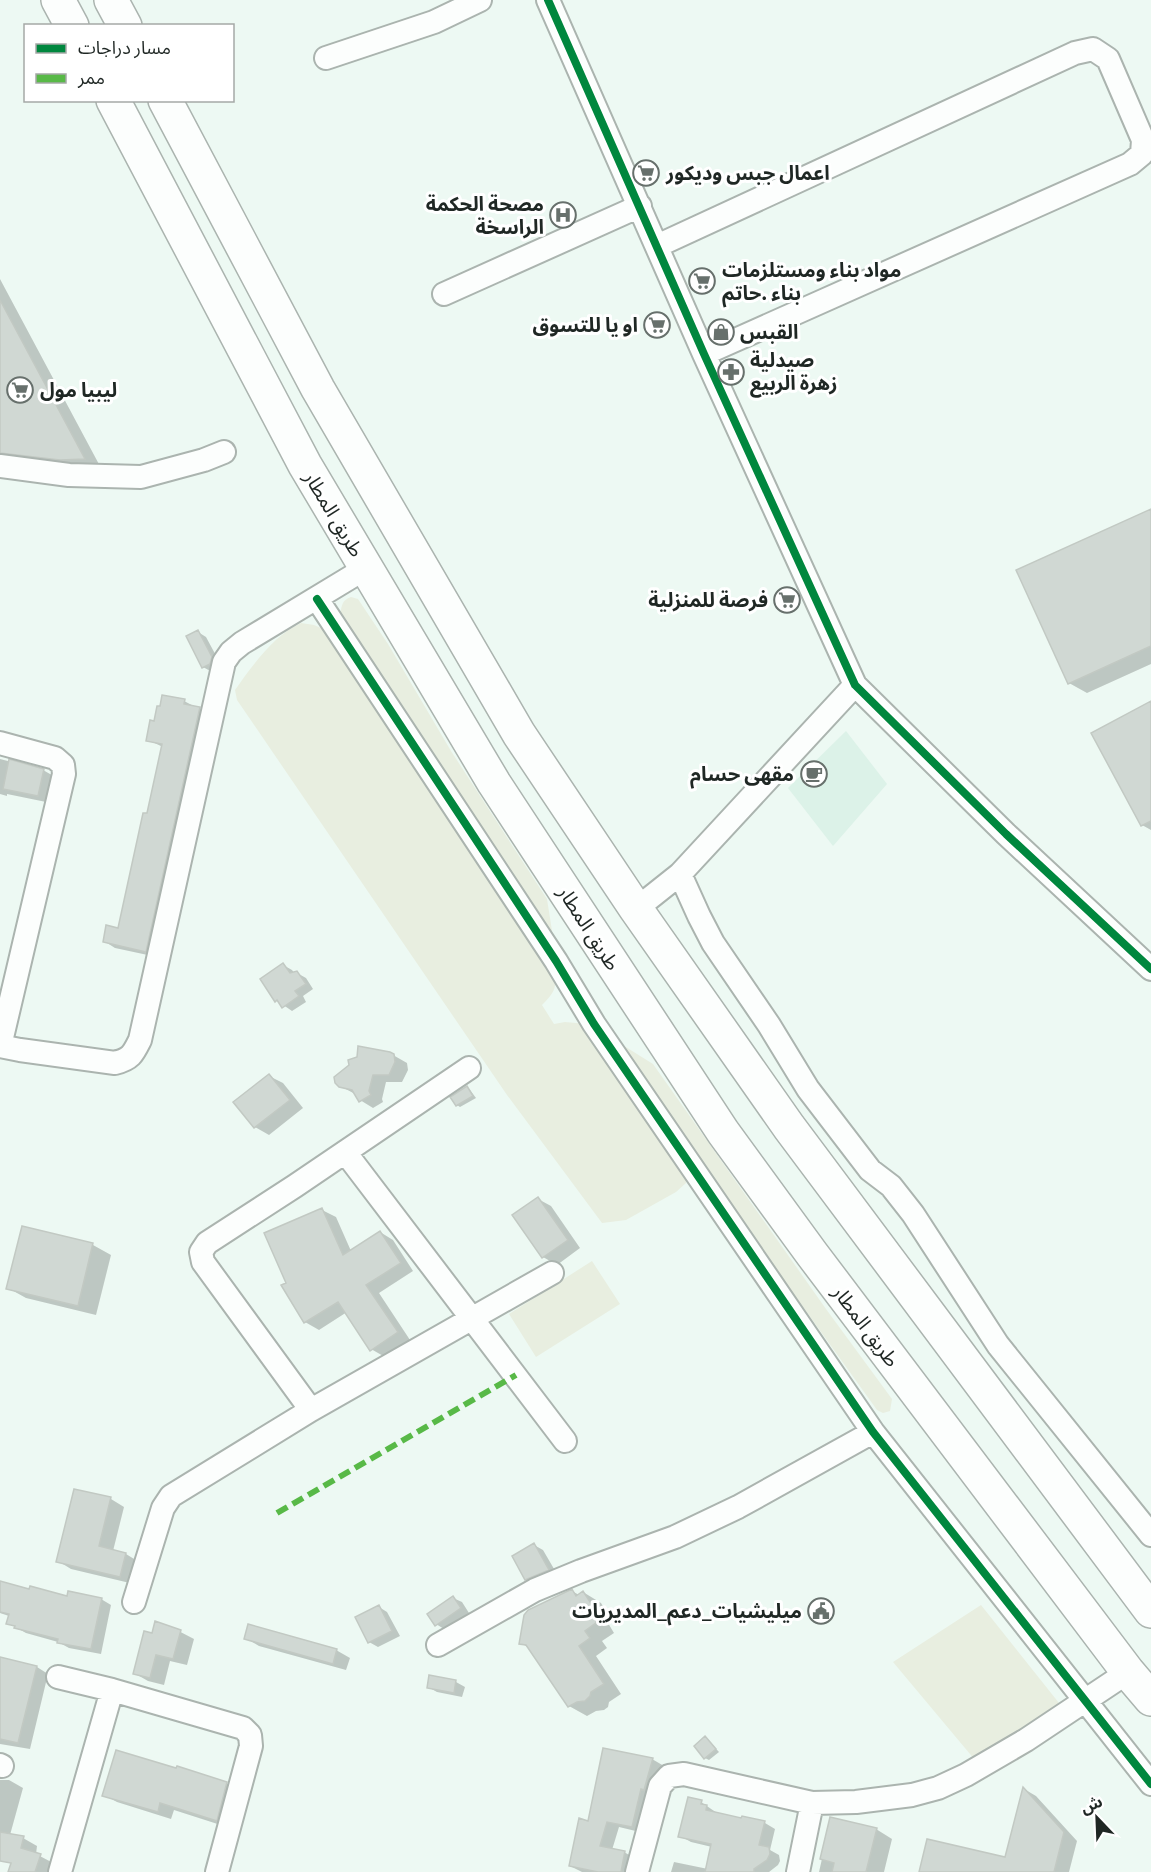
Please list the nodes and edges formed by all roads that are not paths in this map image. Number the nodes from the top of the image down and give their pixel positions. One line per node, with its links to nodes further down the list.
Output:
1 (58, 0): 4 (highway)
2 (480, 0): 5 (street)
3 (548, 0): 8 (street)
4 (71, 24)
5 (326, 58)
6 (113, 102): 14 (highway, طريق المطار)
7 (166, 102): 19 (highway)
8 (640, 206): 9 (street); 10 (street)
9 (657, 246): 11 (street); 11 (street)
10 (444, 294)
11 (704, 354): 16 (street)
12 (224, 452): 13 (street)
13 (0, 466)
14 (366, 568): 15 (street); 33 (highway, طريق المطار)
15 (317, 599): 21 (street); 27 (street)
16 (855, 685): 18 (street); 20 (street)
17 (0, 743): 21 (street)
18 (680, 874): 19 (street); 29 (street)
19 (636, 909): 31 (highway)
20 (1151, 969)
21 (0, 1046)
22 (469, 1068): 23 (street)
23 (345, 1152): 25 (street); 26 (street)
24 (552, 1273): 25 (street)
25 (470, 1318): 26 (street); 28 (street)
26 (311, 1410): 30 (street)
27 (873, 1432): 32 (street); 37 (street)
28 (565, 1441)
29 (1151, 1535)
30 (134, 1602)
31 (1151, 1611)
32 (438, 1645)
33 (1128, 1672): 36 (highway, طريق المطار); 37 (street)
34 (58, 1677): 35 (street)
35 (112, 1690): 40 (street); 41 (street)
36 (1151, 1700)
37 (1085, 1701): 38 (street); 39 (street)
38 (1151, 1784)
39 (812, 1803): 42 (street); 43 (street)
40 (60, 1872)
41 (217, 1872)
42 (638, 1872)
43 (798, 1872)

